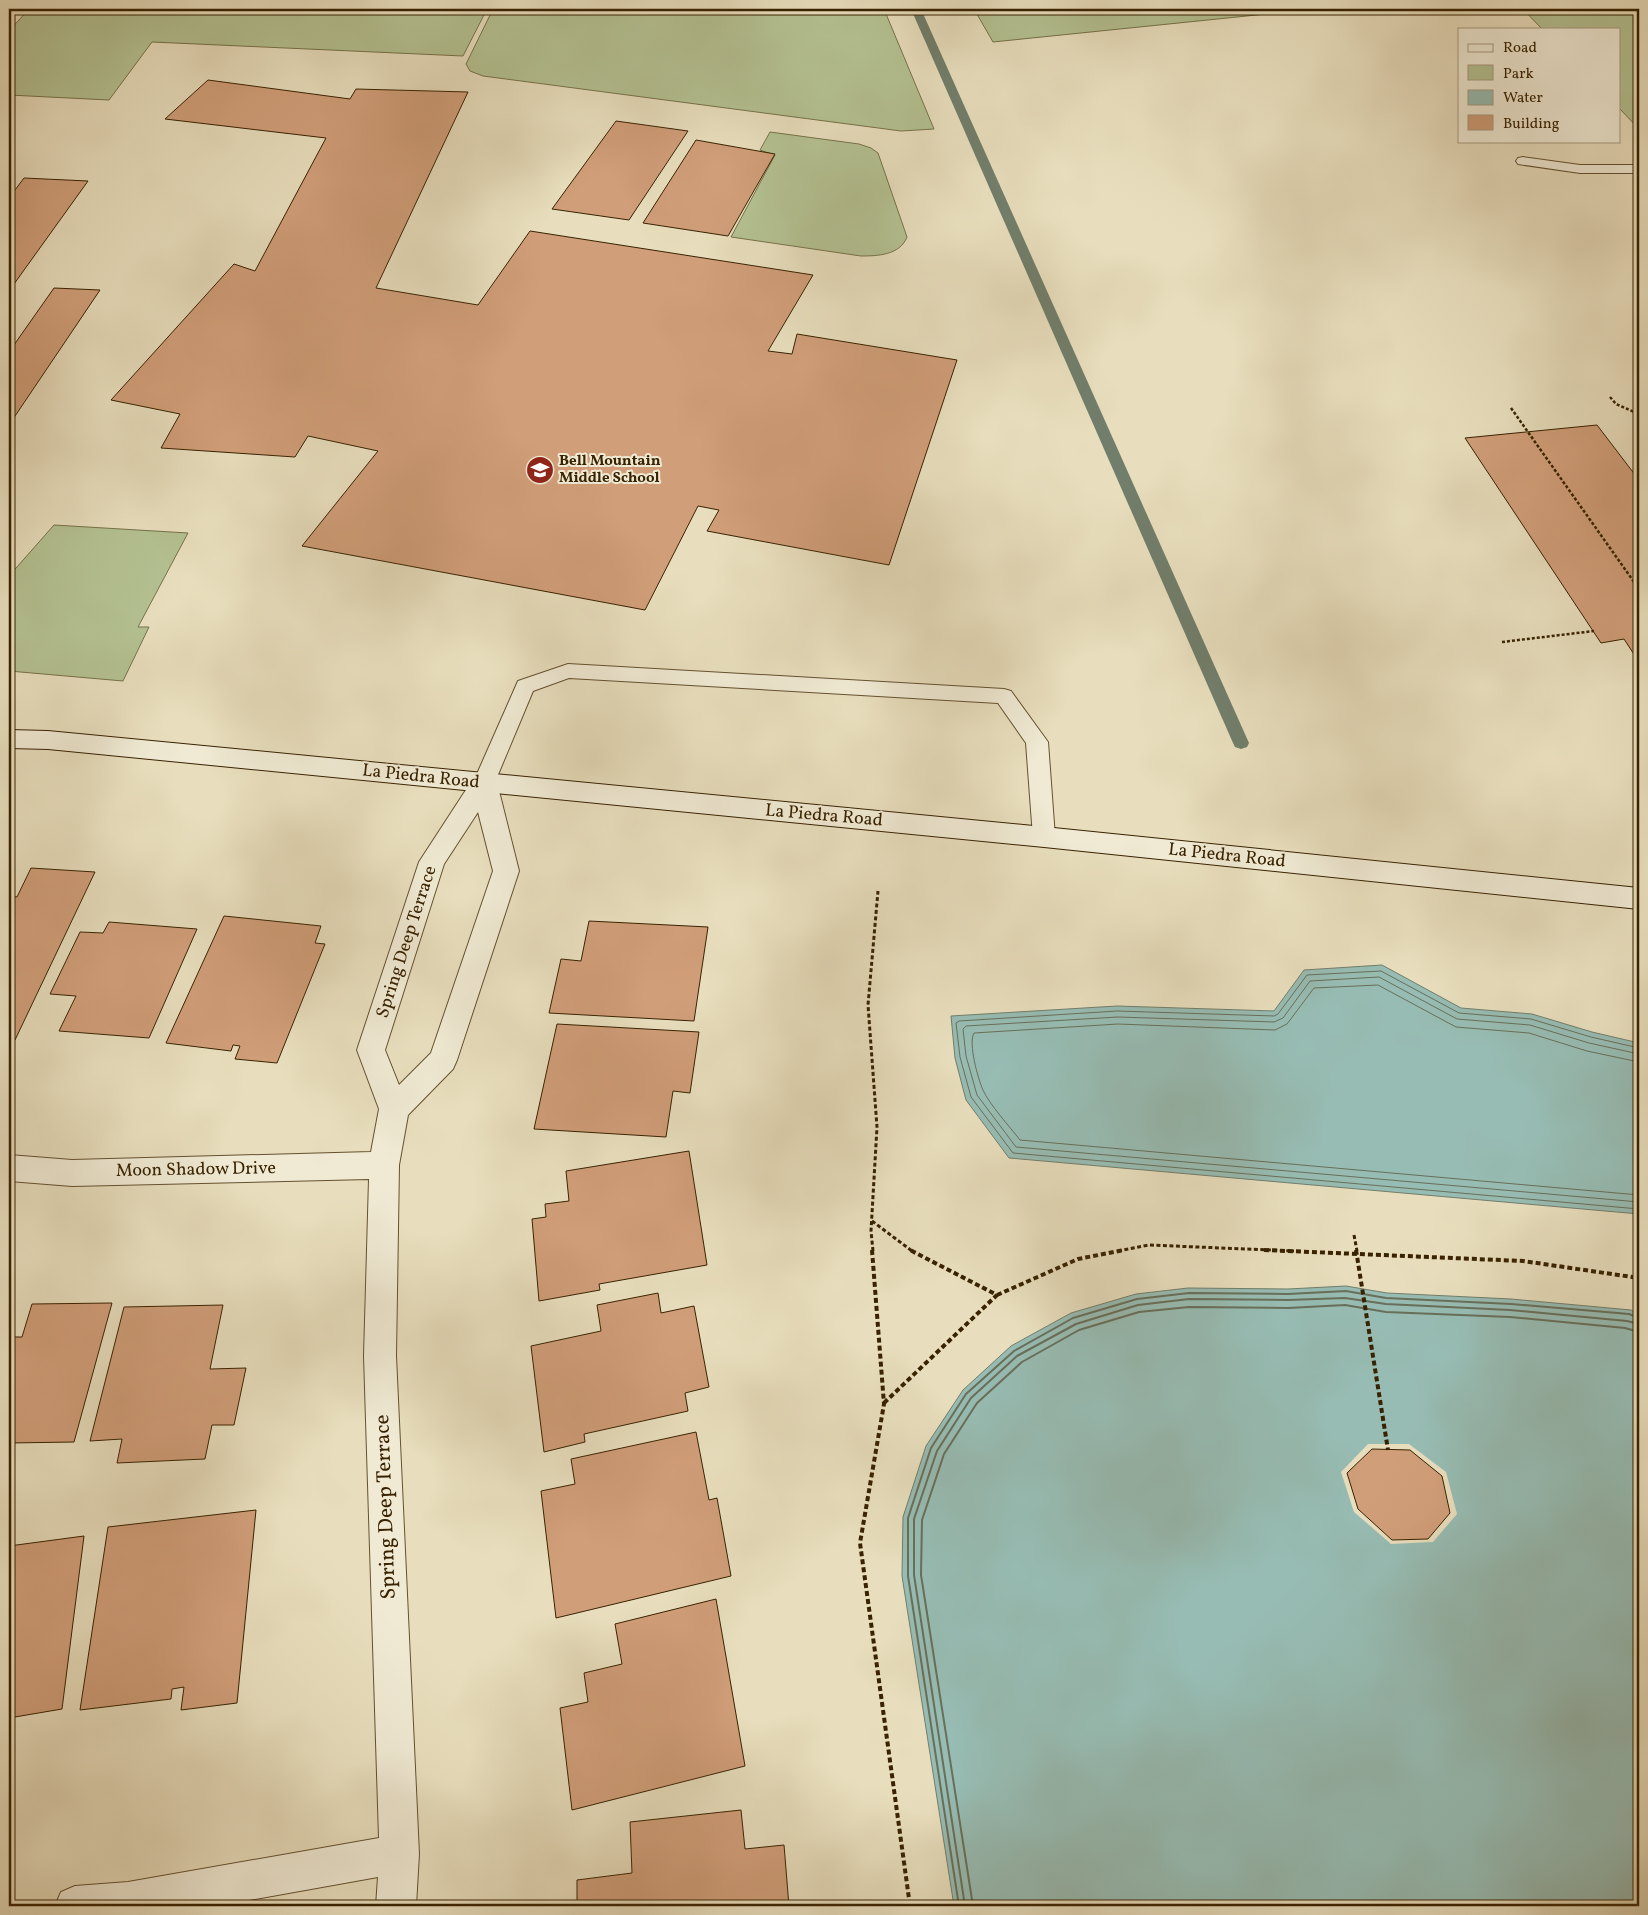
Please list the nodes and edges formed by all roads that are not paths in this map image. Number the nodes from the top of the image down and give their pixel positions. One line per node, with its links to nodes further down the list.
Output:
1 (1523, 161): 2 (lane)
2 (1639, 169)
3 (9, 739): 4 (street, La Piedra Road)
4 (484, 783): 5 (street, La Piedra Road); 5 (lane); 7 (street, Spring Deep Terrace); 7 (street)
5 (1044, 837): 6 (street, La Piedra Road)
6 (1639, 899)
7 (394, 1109): 8 (street, Spring Deep Terrace)
8 (384, 1165): 9 (street, Moon Shadow Drive); 10 (street, Spring Deep Terrace)
9 (9, 1168)
10 (399, 1854): 11 (street); 12 (street, Spring Deep Terrace)
11 (75, 1906)
12 (396, 1906)

